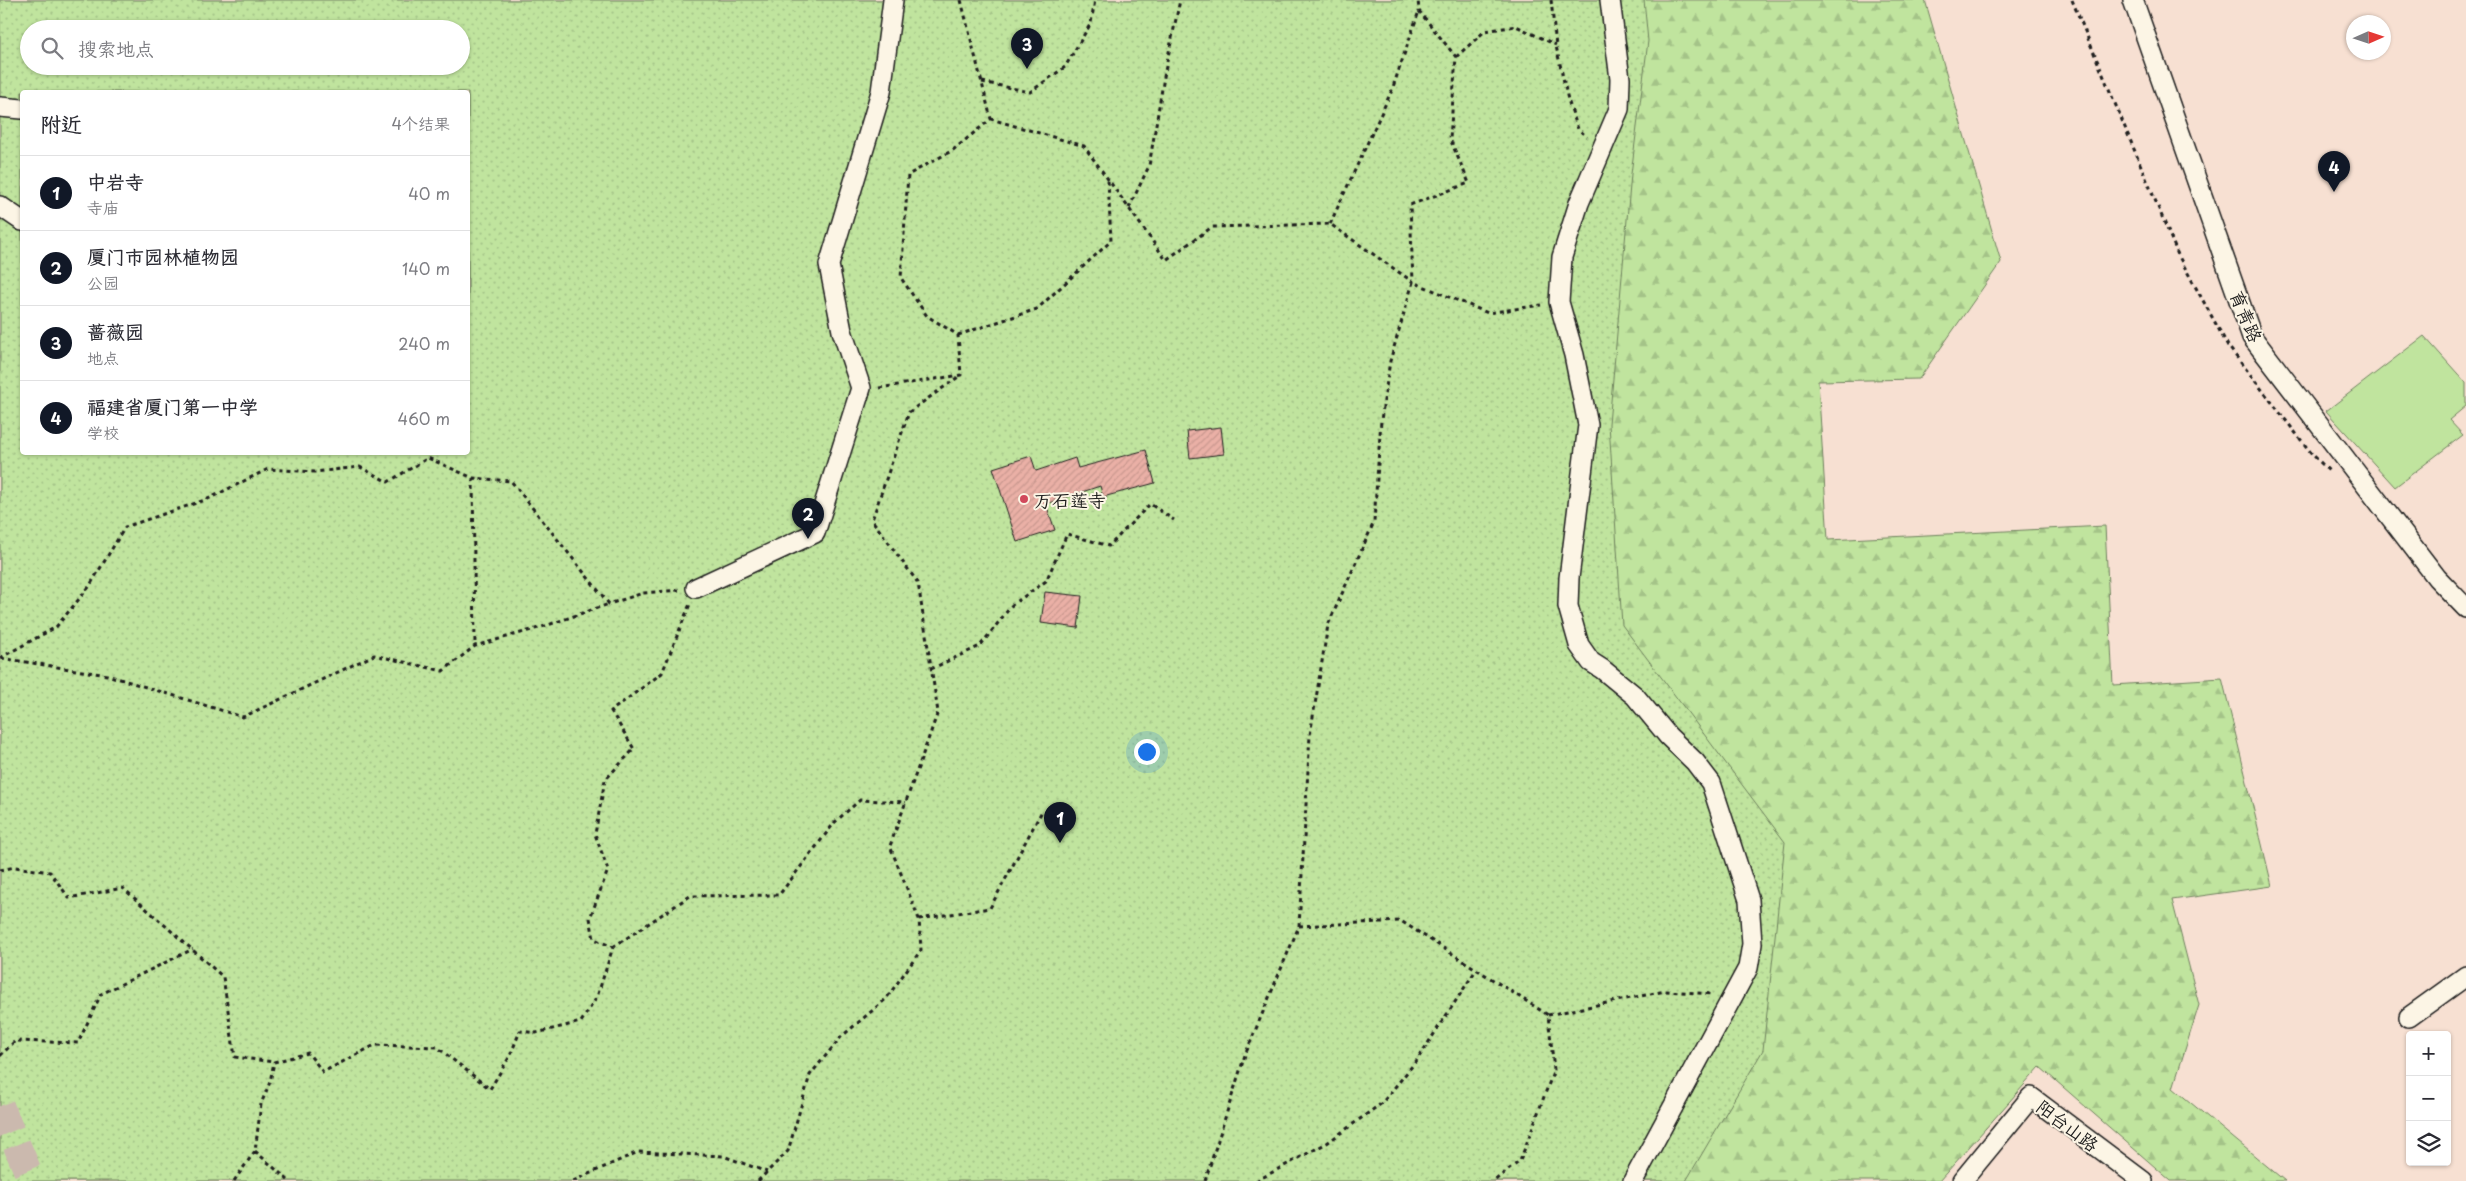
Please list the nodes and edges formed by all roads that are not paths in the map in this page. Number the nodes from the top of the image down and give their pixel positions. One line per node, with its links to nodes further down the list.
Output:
1 (893, 0): 8 (street)
2 (1610, 0): 12 (street)
3 (2133, 0): 9 (street, 育青路)
4 (0, 107): 5 (street)
5 (20, 109)
6 (0, 206): 7 (street)
7 (20, 220)
8 (696, 588)
9 (2466, 608)
10 (2466, 976): 11 (street)
11 (2410, 1018)
12 (1633, 1181)
13 (1962, 1181): 14 (street, 阳台山路)
14 (2143, 1181)

